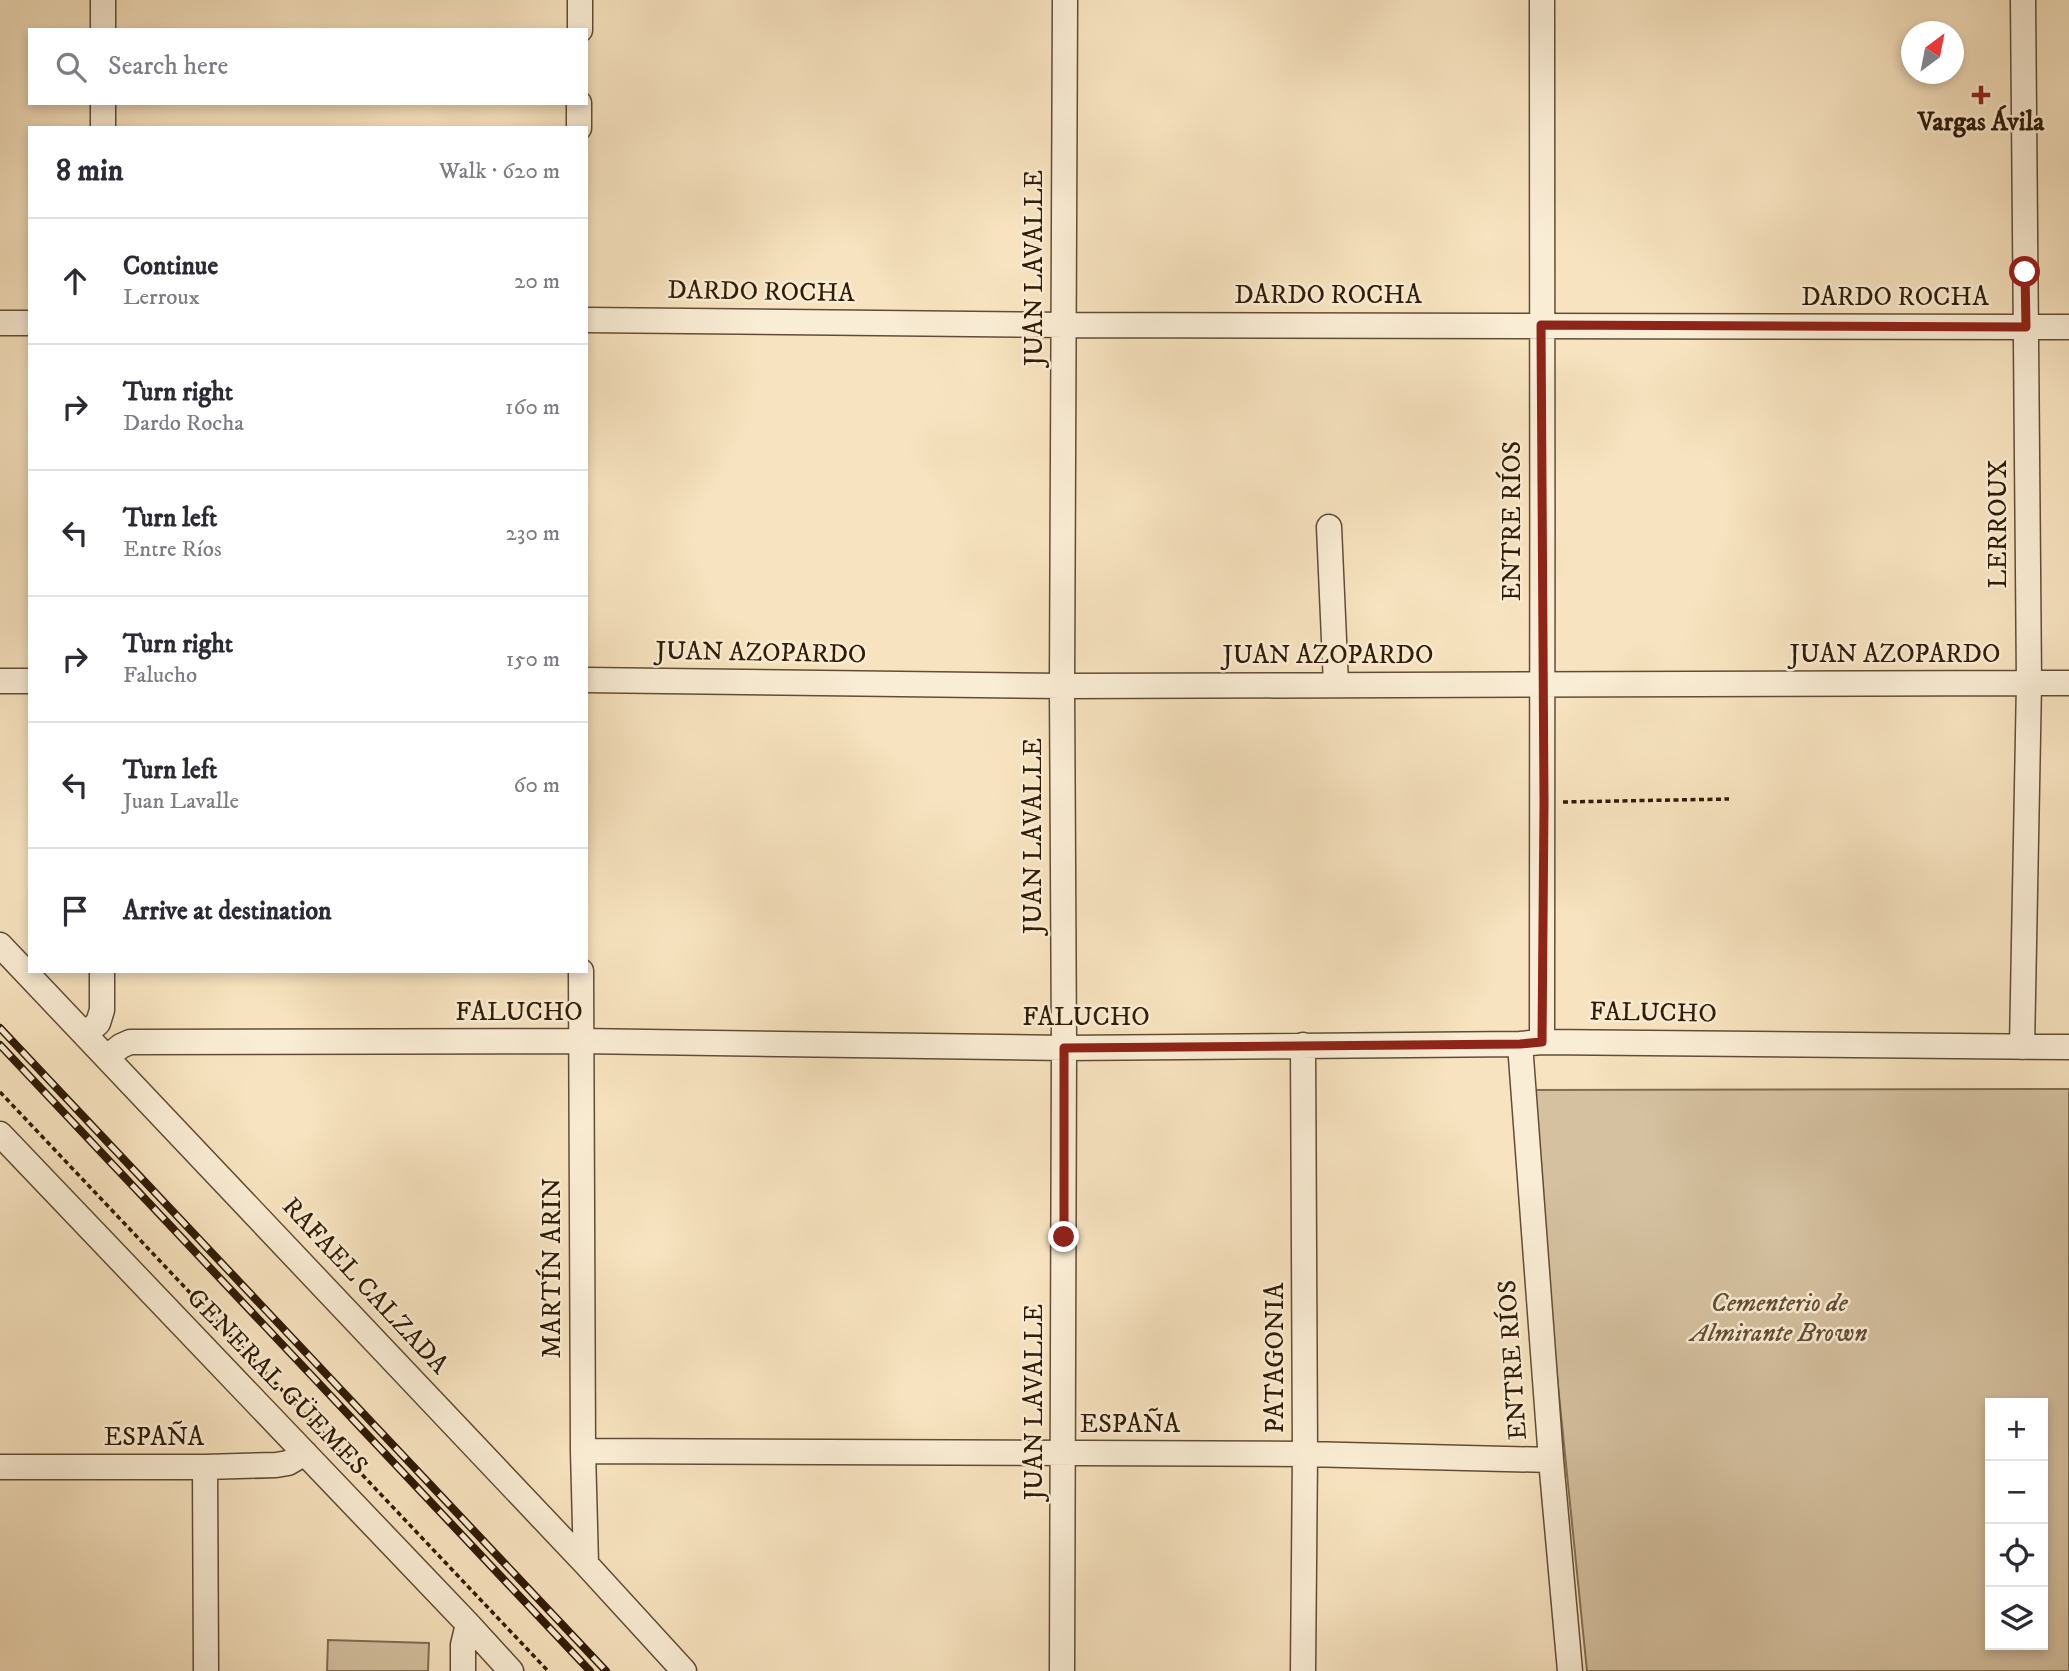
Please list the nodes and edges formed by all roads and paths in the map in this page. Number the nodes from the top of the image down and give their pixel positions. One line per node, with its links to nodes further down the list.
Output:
1 (103, 0): 6 (street)
2 (580, 0): 7 (street)
3 (1065, 0): 15 (street, JUAN LAVALLE)
4 (1542, 0): 16 (street, ENTRE RÍOS)
5 (2023, 0): 17 (street, LERROUX)
6 (103, 28)
7 (580, 28)
8 (103, 105): 10 (street)
9 (579, 105): 11 (street)
10 (103, 126)
11 (579, 126)
12 (588, 320): 15 (street, DARDO ROCHA)
13 (0, 323): 14 (street)
14 (28, 323)
15 (1064, 325): 16 (street, DARDO ROCHA); 27 (street, JUAN LAVALLE)
16 (1541, 325): 17 (street, DARDO ROCHA); 26 (street, ENTRE RÍOS)
17 (2026, 327): 18 (street, DARDO ROCHA); 23 (street, LERROUX)
18 (2069, 327)
19 (1329, 527): 25 (street)
20 (588, 680): 27 (street, JUAN AZOPARDO)
21 (0, 681): 22 (street)
22 (28, 681)
23 (2029, 683): 24 (street, JUAN AZOPARDO); 26 (street, JUAN AZOPARDO); 37 (street, LERROUX)
24 (2069, 683)
25 (1336, 685): 26 (street, JUAN AZOPARDO); 27 (street, JUAN AZOPARDO)
26 (1542, 685): 29 (street, ENTRE RÍOS)
27 (1062, 686): 39 (street, JUAN LAVALLE)
28 (1729, 799): 29 (path)
29 (1544, 803): 35 (street, ENTRE RÍOS)
30 (0, 945): 33 (street, RAFAEL CALZADA)
31 (102, 973): 33 (street)
32 (581, 973): 34 (street, MARTÍN ARIN)
33 (85, 1034): 40 (street, RAFAEL CALZADA)
34 (580, 1041): 39 (street, FALUCHO); 40 (street, FALUCHO); 43 (street, MARTÍN ARIN)
35 (1531, 1043): 36 (street, FALUCHO); 37 (street, FALUCHO); 47 (street, ENTRE RÍOS)
36 (1303, 1045): 39 (street, FALUCHO); 46 (street, PATAGONIA)
37 (2022, 1047): 38 (street, FALUCHO)
38 (2069, 1047)
39 (1064, 1048): 45 (street, JUAN LAVALLE)
40 (107, 1056): 50 (street, RAFAEL CALZADA)
41 (0, 1092): 55 (path)
42 (0, 1134): 44 (street, GENERAL GÜEMES)
43 (583, 1451): 45 (street, ESPAÑA); 50 (street, MARTÍN ARIN)
44 (305, 1453): 49 (street, ESPAÑA); 51 (street, GENERAL GÜEMES)
45 (1064, 1454): 46 (street, ESPAÑA); 57 (street, JUAN LAVALLE)
46 (1306, 1454): 47 (street, ESPAÑA); 58 (street, PATAGONIA)
47 (1551, 1460): 59 (street, ENTRE RÍOS)
48 (0, 1467): 49 (street, ESPAÑA)
49 (205, 1467): 52 (street)
50 (586, 1564): 56 (street, RAFAEL CALZADA)
51 (468, 1624): 53 (street); 54 (street, GENERAL GÜEMES)
52 (206, 1671)
53 (463, 1671)
54 (511, 1671)
55 (548, 1671)
56 (684, 1671)
57 (1062, 1671)
58 (1303, 1671)
59 (1570, 1671)

